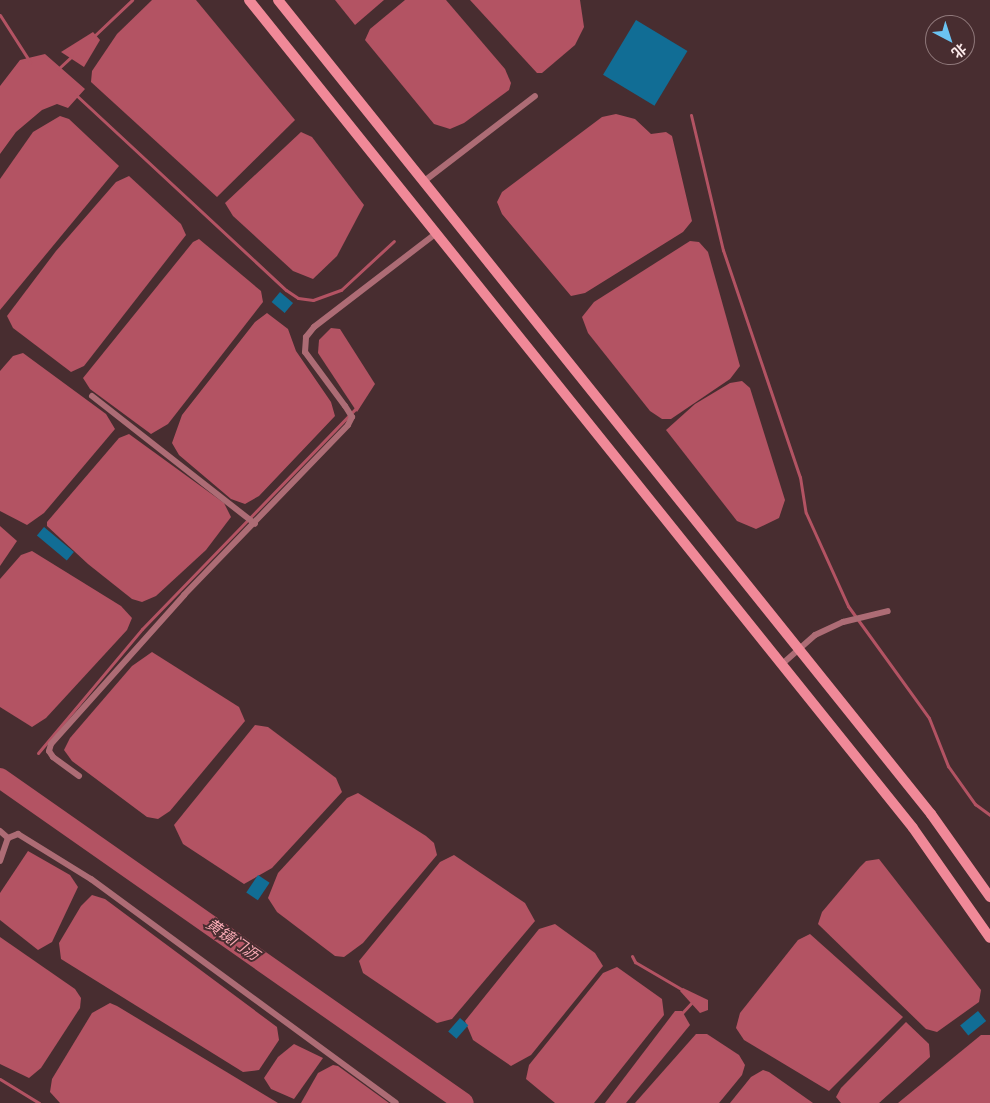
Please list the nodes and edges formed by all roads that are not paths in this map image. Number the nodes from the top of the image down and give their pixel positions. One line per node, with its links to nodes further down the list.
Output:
1 (249, 0): 5 (main road)
2 (278, 0): 4 (main road)
3 (535, 96): 4 (lane)
4 (423, 182): 9 (main road)
5 (435, 234): 7 (lane); 10 (main road)
6 (92, 396): 7 (lane)
7 (254, 524): 11 (lane)
8 (888, 611): 9 (lane)
9 (798, 649): 10 (lane); 15 (main road)
10 (781, 664): 16 (main road)
11 (79, 776)
12 (0, 832): 13 (lane)
13 (8, 838): 14 (lane); 17 (lane)
14 (0, 861)
15 (990, 897)
16 (990, 938)
17 (396, 1103)

